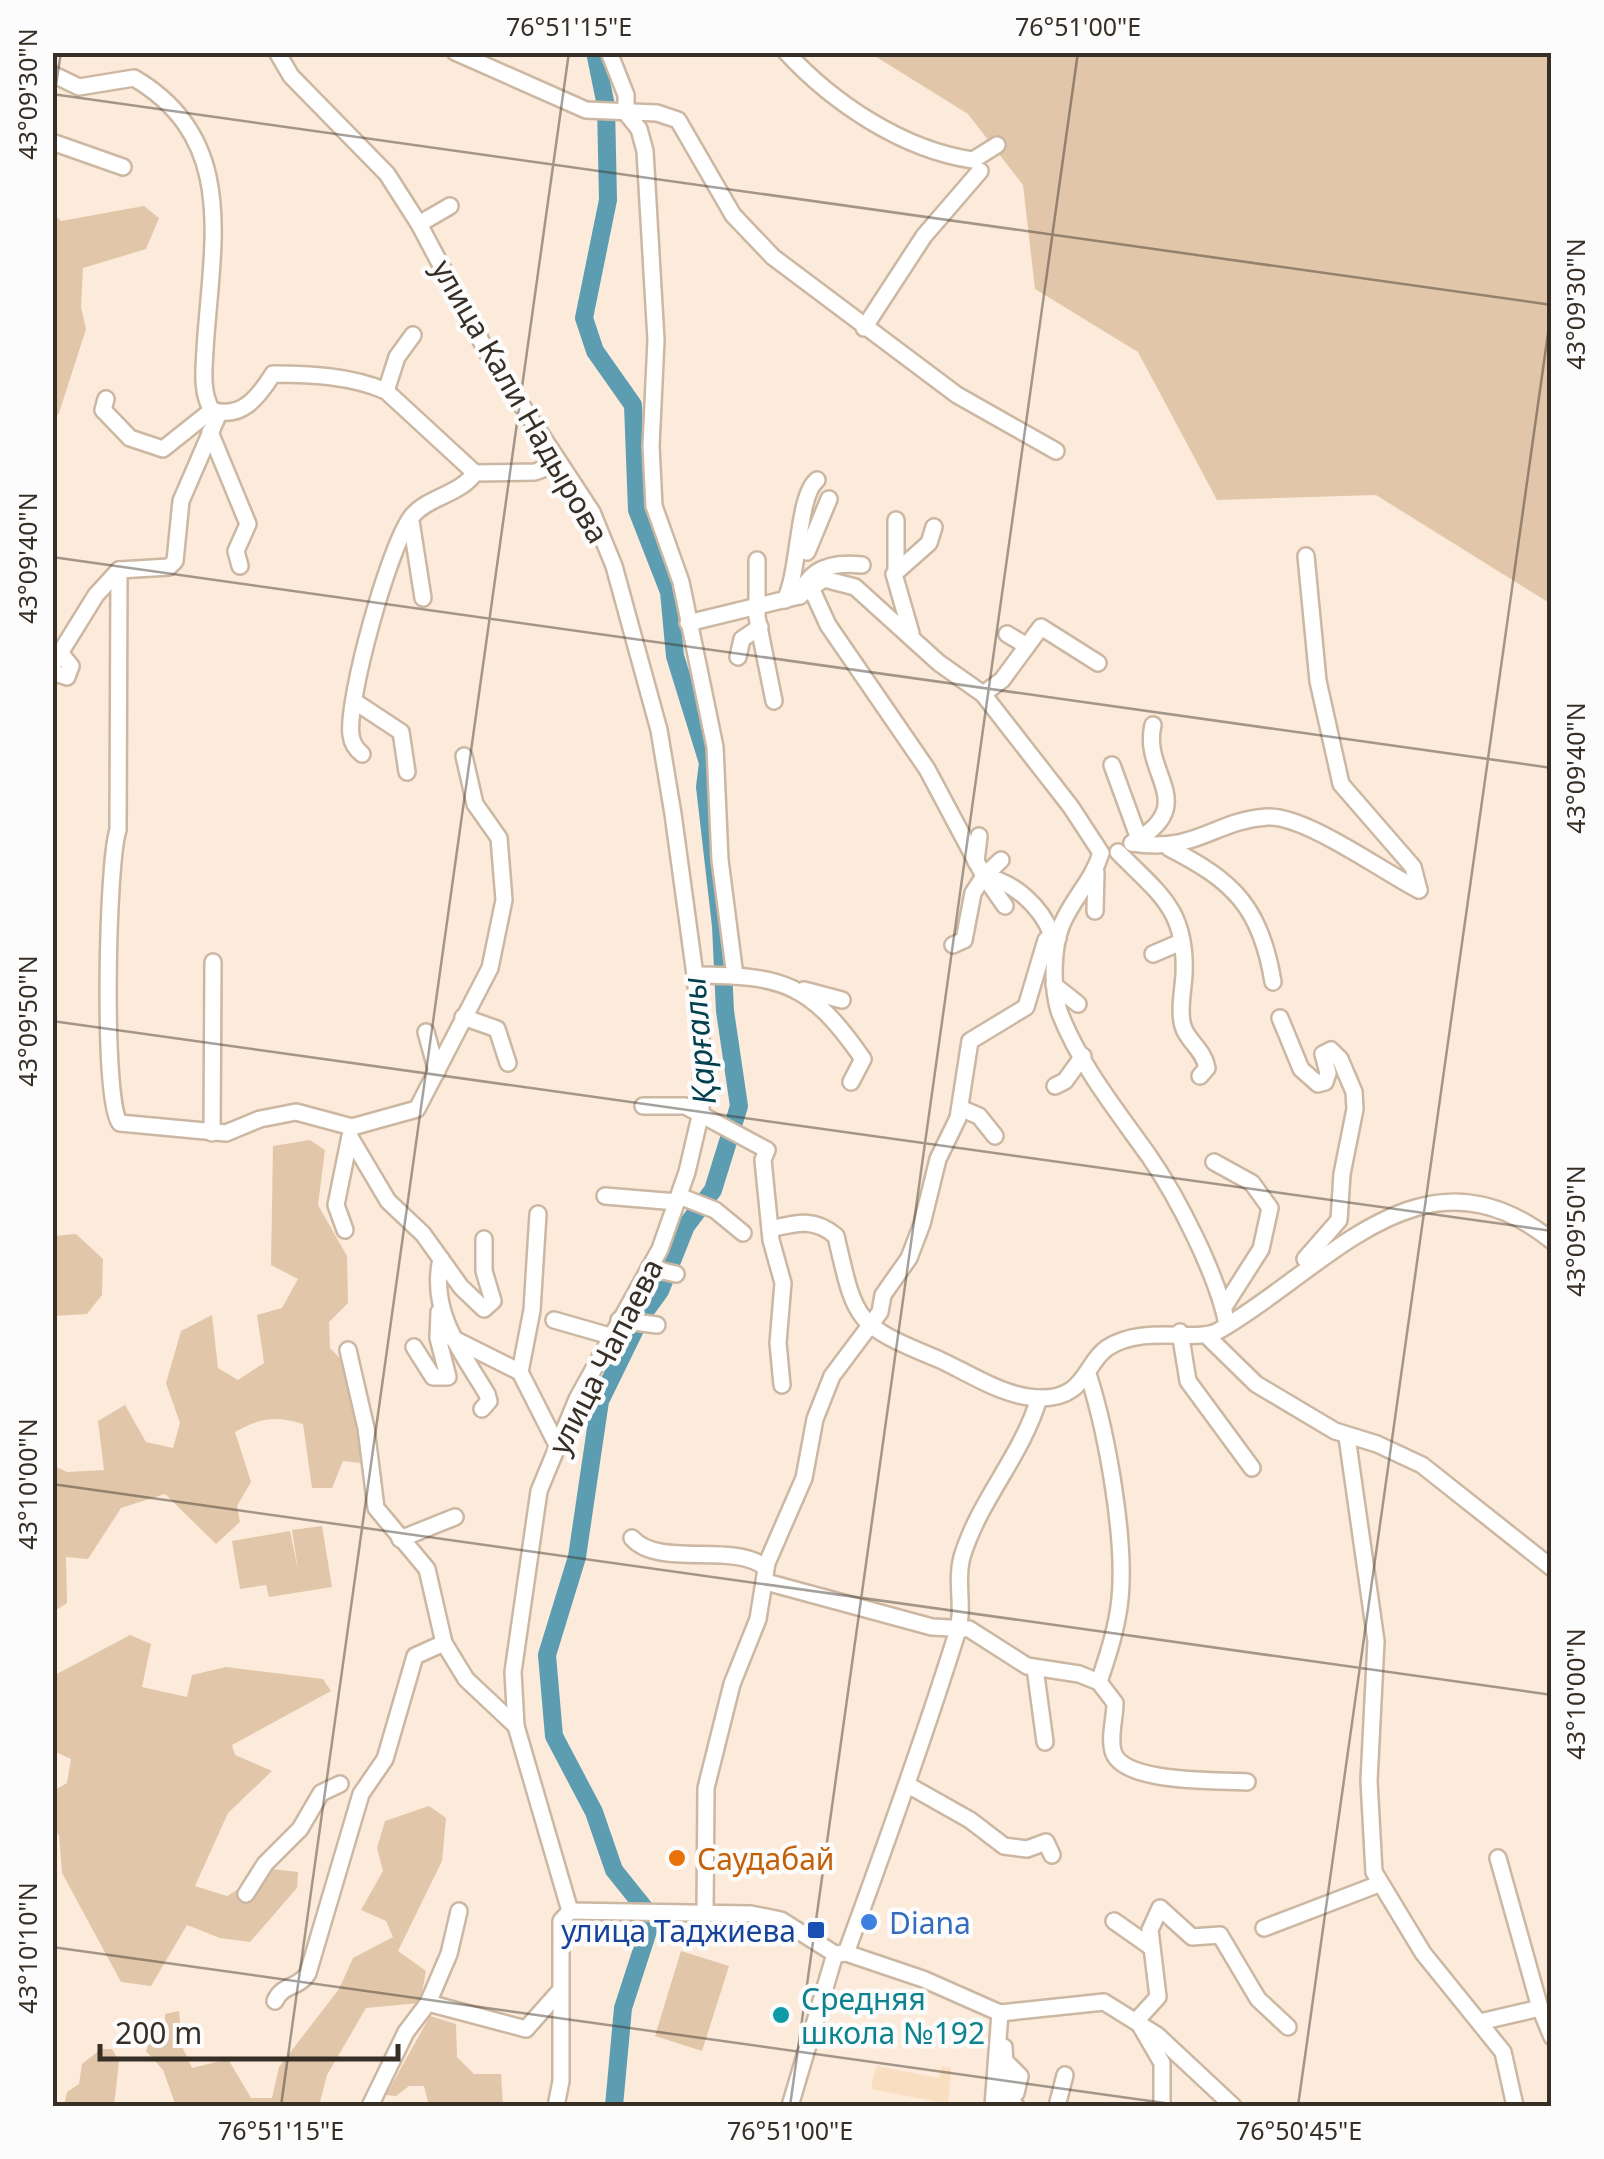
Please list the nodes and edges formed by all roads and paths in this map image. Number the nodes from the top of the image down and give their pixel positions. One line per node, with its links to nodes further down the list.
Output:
1 (455, 52): 6 (street)
2 (608, 52): 6 (street)
3 (786, 52): 8 (street)
4 (281, 54): 12 (street, улица Кали Надырова)
5 (52, 74): 17 (street)
6 (613, 112): 13 (street); 37 (street)
7 (52, 142): 9 (street)
8 (997, 144)
9 (123, 167)
10 (980, 171): 13 (street)
11 (450, 206): 12 (street)
12 (419, 224): 20 (street, улица Кали Надырова)
13 (864, 328): 19 (street)
14 (412, 335): 15 (street)
15 (386, 391): 17 (street); 22 (street)
16 (106, 399): 17 (street)
17 (215, 411): 18 (street)
18 (210, 432): 29 (street); 31 (street)
19 (1056, 452)
20 (556, 464): 22 (street); 66 (street, улица Кали Надырова)
21 (816, 480): 33 (street)
22 (469, 487): 24 (street)
23 (829, 499): 33 (street)
24 (412, 516): 35 (street); 47 (street)
25 (896, 520): 32 (street)
26 (934, 527): 32 (street)
27 (1306, 556): 54 (street)
28 (757, 560): 36 (street)
29 (240, 566)
30 (862, 566): 34 (street)
31 (119, 570): 44 (street); 86 (street)
32 (896, 570): 39 (street)
33 (794, 578): 34 (street)
34 (799, 595): 36 (street); 39 (street); 57 (street)
35 (423, 598)
36 (757, 607): 37 (street); 38 (street)
37 (688, 623): 67 (street)
38 (760, 628): 42 (street); 46 (street)
39 (910, 633): 45 (street)
40 (1007, 634): 41 (street)
41 (1027, 646): 43 (street); 45 (street)
42 (738, 656)
43 (1098, 662)
44 (56, 664)
45 (983, 694): 55 (street)
46 (774, 701)
47 (354, 702): 49 (street); 52 (street)
48 (1153, 725): 55 (street)
49 (362, 754)
50 (464, 756): 73 (street)
51 (1112, 765): 55 (street)
52 (406, 772)
53 (979, 836): 57 (street)
54 (1165, 846): 55 (street); 68 (street)
55 (1122, 847): 58 (street); 62 (street)
56 (1001, 860): 57 (street)
57 (980, 869): 59 (street); 61 (street); 63 (street)
58 (1096, 872): 60 (street); 61 (street)
59 (1005, 906)
60 (1094, 911)
61 (1055, 936): 69 (street); 83 (street)
62 (1181, 942): 64 (street); 79 (street)
63 (953, 945)
64 (1153, 954)
65 (214, 962): 86 (street)
66 (695, 975): 67 (street); 84 (street, улица Чапаева)
67 (734, 976): 70 (street)
68 (1273, 982)
69 (1054, 986): 72 (street); 76 (street)
70 (800, 989): 71 (street); 80 (street)
71 (842, 1000)
72 (1078, 1004)
73 (463, 1017): 77 (street); 78 (street)
74 (1280, 1018): 100 (street)
75 (426, 1032): 78 (street)
76 (1083, 1056): 81 (street); 96 (street)
77 (508, 1063)
78 (438, 1072): 85 (street)
79 (1200, 1076)
80 (851, 1082)
81 (1055, 1086)
82 (643, 1106): 84 (street)
83 (960, 1108): 87 (street); 105 (street)
84 (700, 1112): 90 (street, улица Чапаева); 93 (street)
85 (351, 1132): 86 (street); 94 (street); 99 (street)
86 (212, 1133)
87 (994, 1136)
88 (1214, 1162): 102 (street)
89 (606, 1196): 90 (street)
90 (678, 1199): 95 (street); 107 (street, улица Чапаева)
91 (538, 1214): 112 (street)
92 (1173, 1220): 96 (street)
93 (770, 1228): 105 (street); 114 (street)
94 (345, 1230)
95 (742, 1234)
96 (1192, 1238): 102 (street)
97 (484, 1239): 99 (street)
98 (1552, 1241): 100 (street)
99 (441, 1260): 101 (street)
100 (1294, 1275): 104 (street)
101 (441, 1303): 109 (street); 110 (street)
102 (1224, 1307): 104 (street)
103 (554, 1320): 107 (street)
104 (1227, 1324): 108 (street)
105 (871, 1328): 115 (street); 124 (street)
106 (1180, 1332): 108 (street); 113 (street); 119 (street)
107 (610, 1336): 118 (street, улица Чапаева)
108 (1206, 1336): 117 (street)
109 (450, 1337): 112 (street); 116 (street)
110 (414, 1347)
111 (348, 1350): 121 (street)
112 (520, 1372): 118 (street)
113 (1089, 1377): 115 (street); 129 (street)
114 (782, 1384)
115 (1038, 1398): 125 (street)
116 (482, 1409)
117 (1347, 1437): 123 (street); 137 (street)
118 (556, 1443): 130 (street, улица Чапаева)
119 (1252, 1468)
120 (454, 1516): 121 (street)
121 (400, 1538): 127 (street)
122 (632, 1538): 124 (street)
123 (1552, 1568)
124 (766, 1575): 125 (street); 141 (street)
125 (958, 1630): 128 (street); 133 (street)
126 (427, 1632): 127 (street)
127 (444, 1643): 130 (street); 134 (street)
128 (1035, 1668): 129 (street); 131 (street)
129 (1099, 1682): 132 (street)
130 (516, 1726): 140 (street, улица Чапаева)
131 (1046, 1742)
132 (1247, 1782)
133 (908, 1785): 135 (street); 145 (street)
134 (365, 1786): 138 (street); 147 (street)
135 (1052, 1855)
136 (1498, 1858): 149 (street)
137 (1379, 1884): 143 (street); 152 (street)
138 (246, 1894)
139 (459, 1911): 148 (street)
140 (570, 1911): 141 (street); 146 (street)
141 (705, 1913): 145 (street)
142 (1114, 1921): 144 (street)
143 (1264, 1928)
144 (1151, 1947): 151 (street); 153 (street)
145 (841, 1953): 150 (street); 160 (street)
146 (558, 1993): 148 (street); 159 (street)
147 (276, 2001)
148 (428, 2003): 158 (street)
149 (1540, 2008): 152 (street); 154 (street)
150 (1000, 2013): 151 (street); 155 (street)
151 (1138, 2020): 163 (street); 164 (street)
152 (1480, 2022): 165 (street)
153 (1288, 2028)
154 (1552, 2037)
155 (1000, 2039): 157 (street); 161 (street)
156 (1066, 2075): 162 (street)
157 (1012, 2104)
158 (370, 2106)
159 (556, 2106)
160 (790, 2106)
161 (993, 2106)
162 (1057, 2106)
163 (1162, 2106)
164 (1234, 2106)
165 (1514, 2106)

